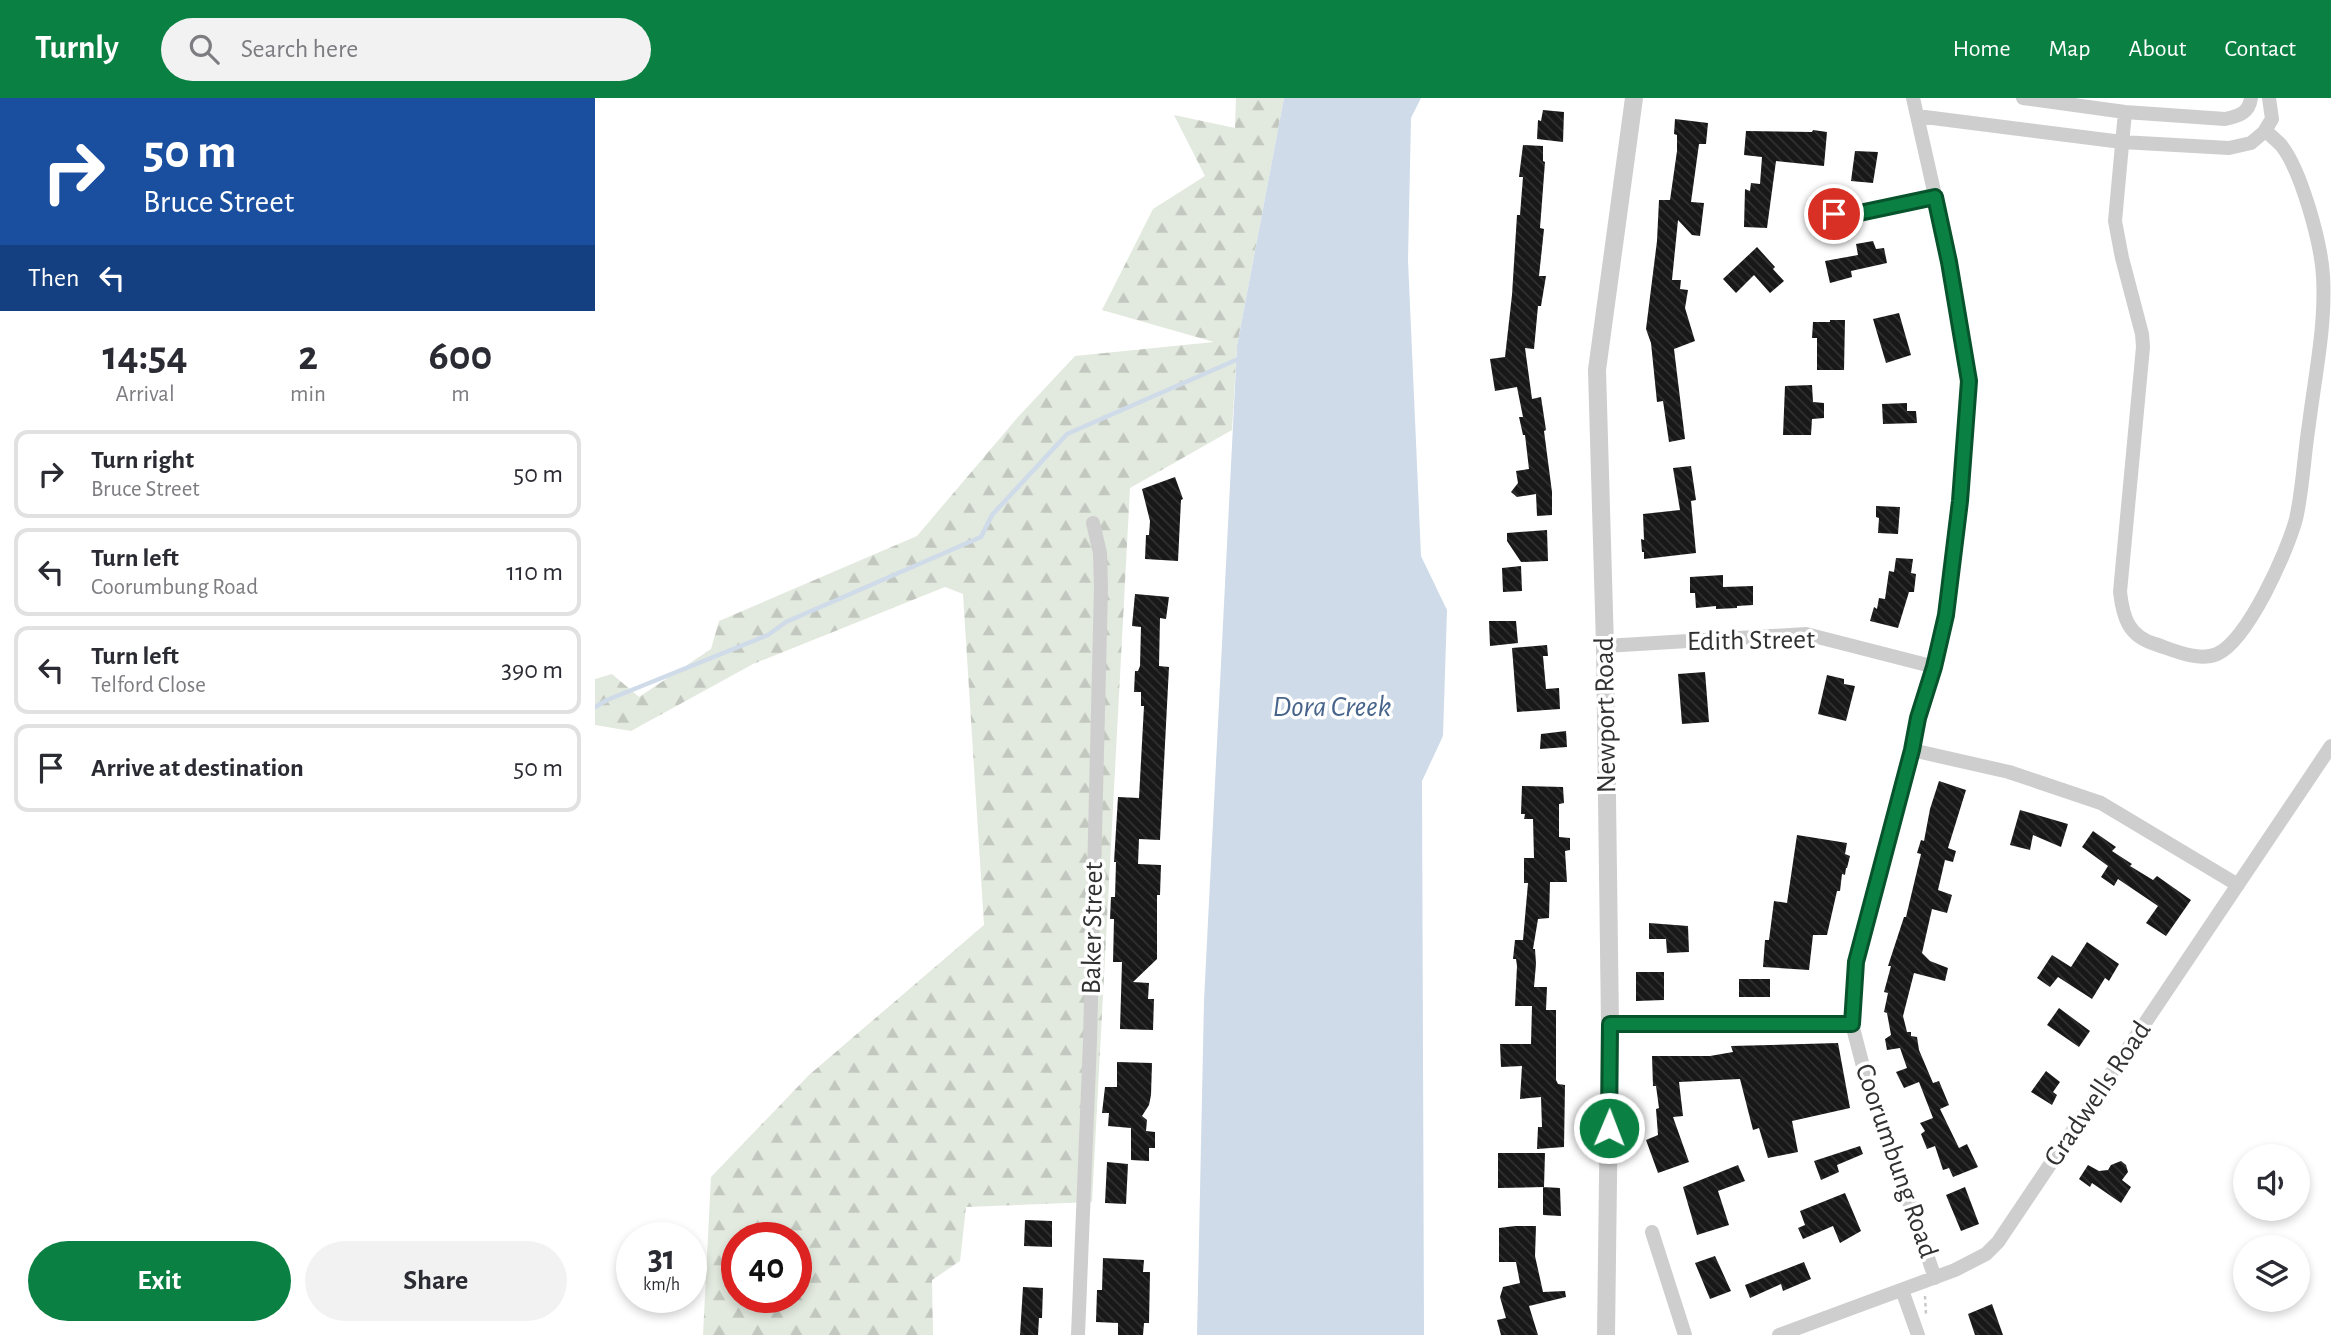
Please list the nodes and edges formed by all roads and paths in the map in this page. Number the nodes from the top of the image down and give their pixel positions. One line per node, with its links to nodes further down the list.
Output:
1 (1634, 98): 13 (street, Newport Road)
2 (1913, 98): 7 (street, Coorumbung Road)
3 (2023, 98): 6 (street)
4 (2251, 98): 6 (street)
5 (2269, 98): 8 (street)
6 (2125, 112): 9 (street)
7 (1917, 116): 9 (street); 10 (street, Coorumbung Road)
8 (2265, 130): 9 (street); 9 (street)
9 (2122, 142)
10 (1935, 197): 11 (street); 14 (street, Coorumbung Road)
11 (1819, 212)
12 (1093, 523): 25 (street, Baker Street)
13 (1605, 646): 14 (street, Edith Street); 18 (street, Newport Road)
14 (1934, 667): 16 (street, Coorumbung Road)
15 (2331, 746): 17 (street, Gradwells Road)
16 (1912, 750): 17 (street); 19 (street, Coorumbung Road)
17 (2238, 885): 21 (street, Gradwells Road)
18 (1610, 1024): 19 (street); 26 (street, Newport Road)
19 (1852, 1024): 21 (street, Coorumbung Road)
20 (1652, 1232): 27 (street)
21 (1935, 1278): 22 (street, Gradwells Road)
22 (1921, 1283): 23 (street, Gradwells Road); 24 (path)
23 (1902, 1290): 28 (street, Gradwells Road); 29 (street, Coorumbung Road)
24 (1927, 1318)
25 (1078, 1335)
26 (1606, 1335)
27 (1685, 1335)
28 (1779, 1335)
29 (1918, 1335)

